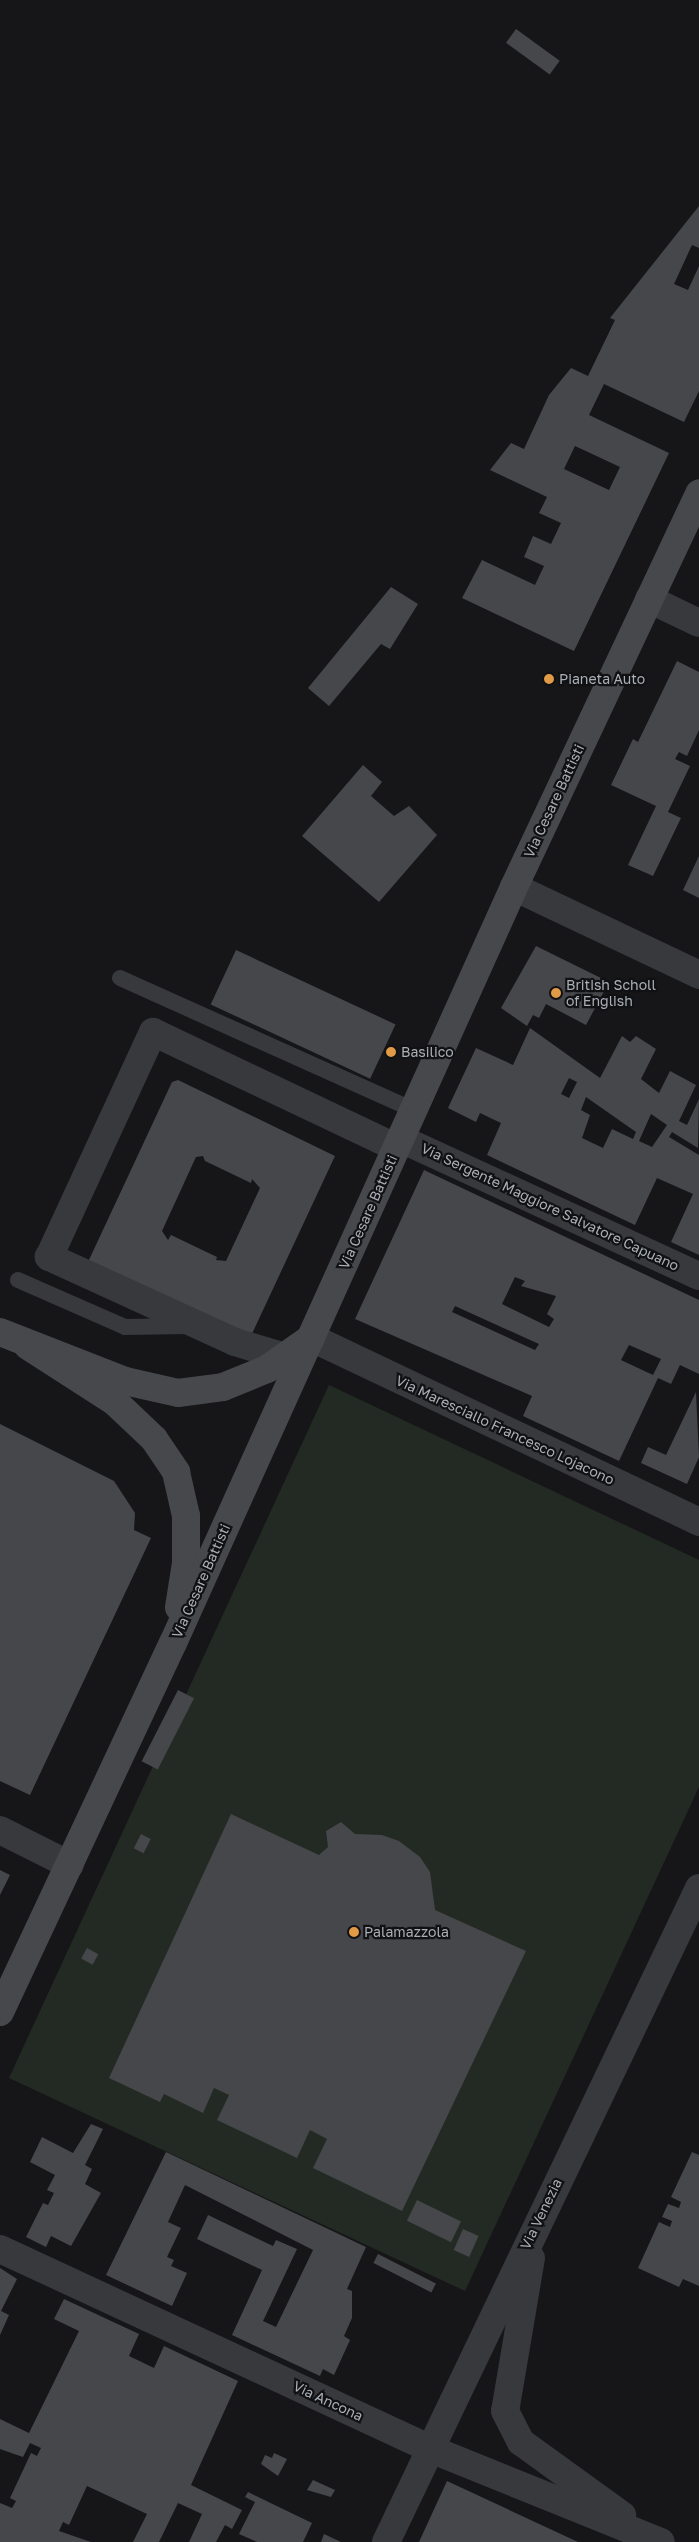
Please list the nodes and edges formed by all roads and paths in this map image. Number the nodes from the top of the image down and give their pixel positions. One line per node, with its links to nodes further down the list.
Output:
1 (699, 493): 2 (main road, Via Cesare Battisti)
2 (649, 599): 3 (street); 4 (main road, Via Cesare Battisti)
3 (699, 623)
4 (514, 887): 5 (street); 7 (main road, Via Cesare Battisti)
5 (699, 975)
6 (120, 978): 7 (lane)
7 (414, 1110): 8 (main road, Via Cesare Battisti)
8 (399, 1143): 9 (street, Via Sergente Maggiore Salvatore Capuano); 11 (street, Via Cesare Battisti); 13 (main road, Via Cesare Battisti)
9 (699, 1276)
10 (18, 1280): 11 (lane)
11 (200, 1326): 15 (street, Via Cesare Battisti)
12 (0, 1332): 14 (main road)
13 (312, 1338): 15 (main road); 16 (street, Via Maresciallo Francesco Lojacono); 17 (main road, Via Cesare Battisti)
14 (28, 1346): 15 (main road); 17 (main road)
15 (285, 1357)
16 (699, 1522)
17 (173, 1643): 19 (main road, Via Cesare Battisti)
18 (0, 1830): 19 (street)
19 (70, 1865): 21 (main road, Via Cesare Battisti)
20 (699, 1888): 22 (street, Via Venezia)
21 (0, 2012)
22 (539, 2218): 24 (street, Via Venezia); 25 (street)
23 (0, 2249): 24 (street, Via Ancona)
24 (428, 2448): 25 (street, Via Ancona); 26 (street, Via Venezia)
25 (658, 2541)
26 (386, 2542)

